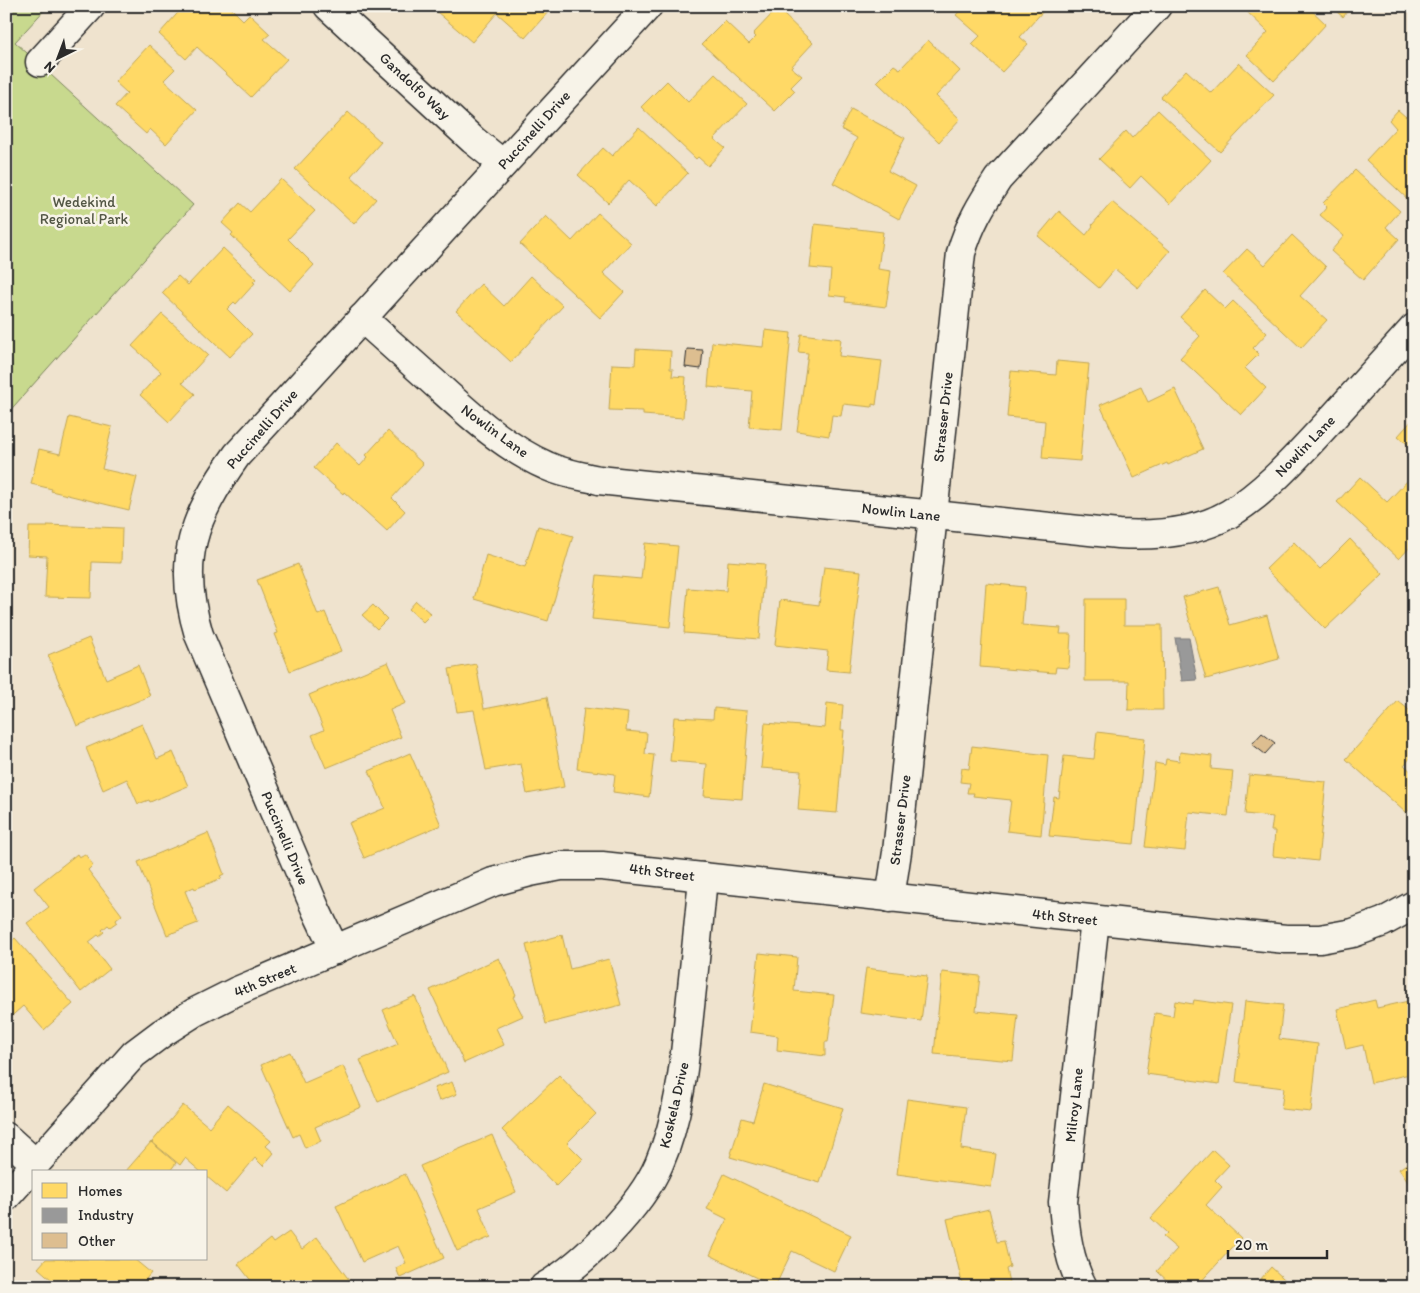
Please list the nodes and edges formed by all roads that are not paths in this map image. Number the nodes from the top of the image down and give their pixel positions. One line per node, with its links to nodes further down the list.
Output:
1 (91, 6): 5 (street)
2 (328, 6): 6 (street, Gandolfo Way)
3 (648, 6): 6 (street, Puccinelli Drive)
4 (1157, 6): 9 (street, Strasser Drive)
5 (40, 62)
6 (503, 164): 7 (street, Puccinelli Drive)
7 (362, 318): 9 (street, Nowlin Lane); 14 (street, Puccinelli Drive)
8 (1414, 328): 9 (street, Nowlin Lane)
9 (933, 516): 11 (street, Strasser Drive)
10 (703, 877): 11 (street, 4th Street); 14 (street, 4th Street); 18 (street, Koskela Drive)
11 (890, 898): 13 (street, 4th Street)
12 (1414, 905): 13 (street, 4th Street)
13 (1095, 920): 19 (street, Milroy Lane)
14 (335, 950): 16 (street, 4th Street)
15 (6, 1137): 16 (street)
16 (36, 1164): 17 (street, 4th Street)
17 (6, 1197)
18 (544, 1287)
19 (1083, 1287)

